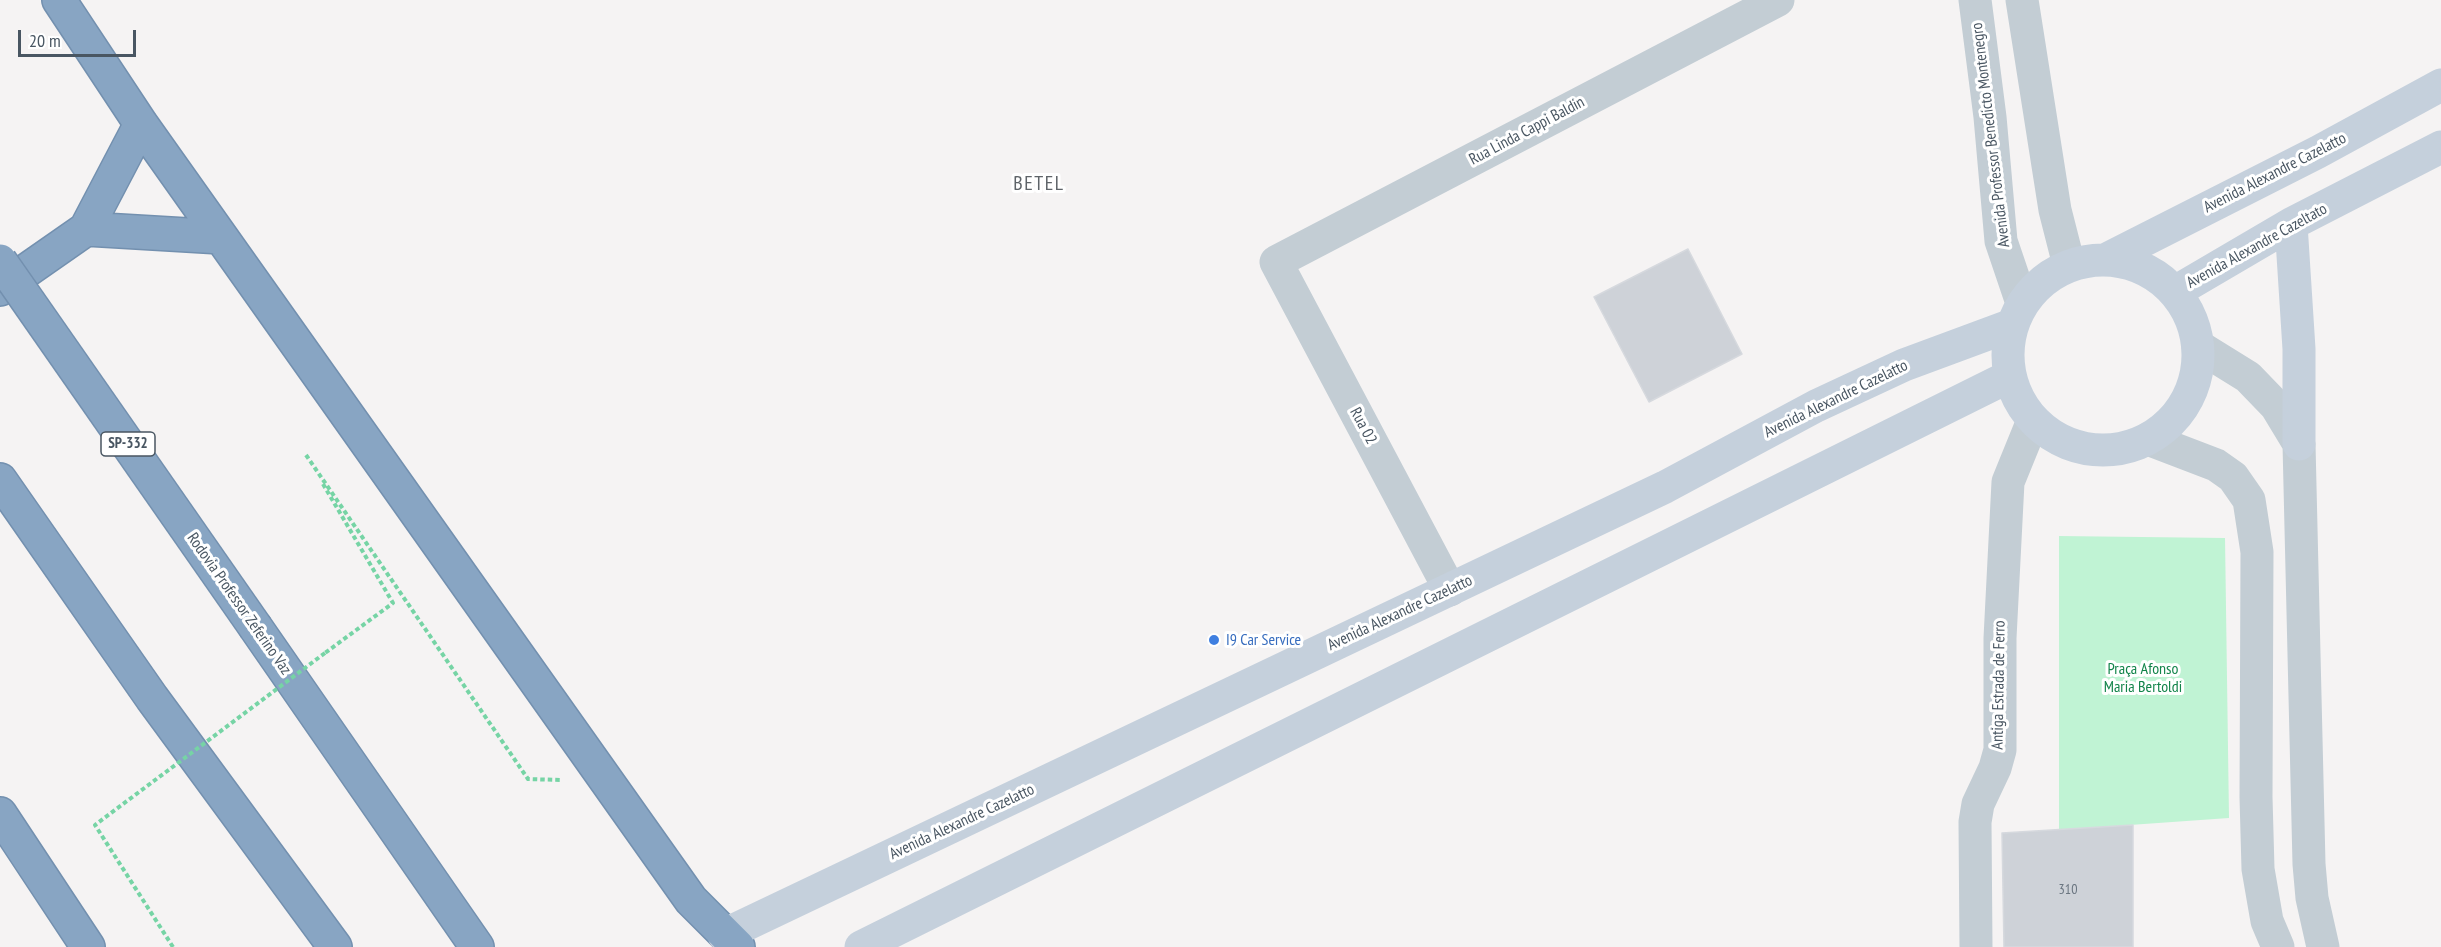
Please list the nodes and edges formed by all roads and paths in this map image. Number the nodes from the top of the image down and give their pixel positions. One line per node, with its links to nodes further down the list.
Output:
1 (59, 0): 6 (highway)
2 (1778, 0): 13 (street, Rua Linda Cappi Baldin)
3 (1975, 0): 17 (street, Avenida Professor Benedicto Montenegro)
4 (2022, 0): 14 (street)
5 (2441, 85): 11 (main road, Avenida Alexandre Cazelatto)
6 (141, 124): 9 (highway); 10 (highway)
7 (2441, 147): 8 (main road, Avenida Alexandre Cazeltato)
8 (2291, 224): 16 (main road, Avenida Alexandre Cazeltato); 22 (main road)
9 (86, 229): 10 (highway); 15 (highway)
10 (221, 237): 27 (highway)
11 (2107, 260): 14 (main road, Avenida Alexandre Cazelatto); 16 (main road, Avenida Alexandre Cazelatto)
12 (0, 261): 33 (highway, Rodovia Professor Zeferino Vaz / SP-332, bridge)
13 (1276, 262): 24 (street, Rua 02)
14 (2069, 265): 17 (main road, Avenida Alexandre Cazelatto)
15 (0, 289)
16 (2175, 292): 18 (main road, Avenida Alexandre Cazelatto)
17 (2017, 314): 19 (main road); 24 (main road, Avenida Alexandre Cazelatto)
18 (2198, 345): 21 (main road, Avenida Alexandre Cazelatto); 22 (street)
19 (2010, 376): 20 (main road); 34 (main road)
20 (2032, 423): 21 (main road, Avenida Alexandre Cazelatto); 35 (street, Antiga Estrada de Ferro)
21 (2148, 439): 26 (street)
22 (2300, 444): 25 (street)
23 (0, 480): 32 (highway)
24 (1450, 590): 29 (main road, Avenida Alexandre Cazelatto)
25 (2303, 627): 26 (street); 37 (street)
26 (2257, 630): 36 (street)
27 (607, 782): 29 (highway); 31 (path, bridge)
28 (0, 814): 30 (highway)
29 (731, 941)
30 (88, 947)
31 (173, 947)
32 (335, 947)
33 (477, 947)
34 (861, 947)
35 (1976, 947)
36 (2278, 947)
37 (2323, 947)

